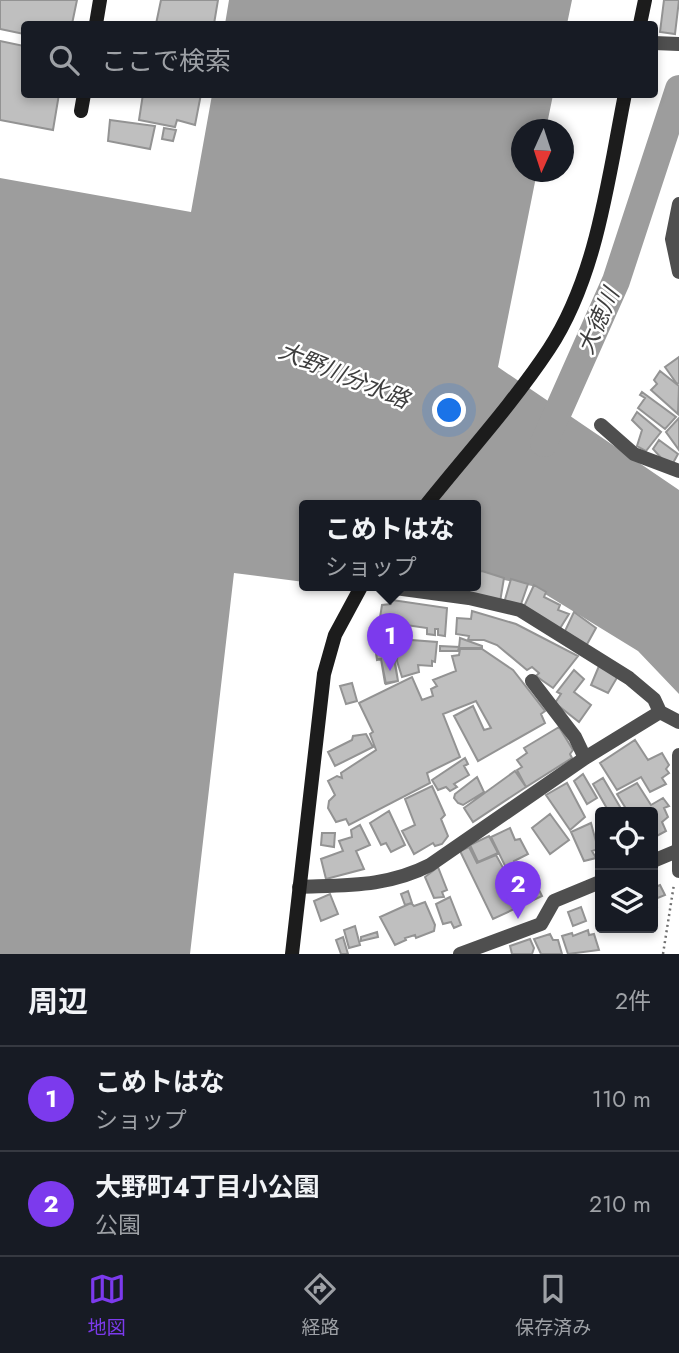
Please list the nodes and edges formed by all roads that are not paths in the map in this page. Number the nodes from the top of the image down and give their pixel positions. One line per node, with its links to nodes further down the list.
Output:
1 (100, 0): 3 (street)
2 (645, 0): 4 (street)
3 (96, 21)
4 (640, 21)
5 (83, 98): 7 (street)
6 (624, 98): 12 (street)
7 (81, 111)
8 (679, 204): 9 (street)
9 (679, 272)
10 (601, 425): 11 (street)
11 (679, 471)
12 (430, 500)
13 (358, 591): 24 (street)
14 (418, 591): 16 (street)
15 (532, 681): 19 (street)
16 (660, 712): 17 (street); 19 (street)
17 (679, 722)
18 (679, 755): 20 (street)
19 (585, 758): 24 (street)
20 (677, 851): 21 (street); 22 (street)
21 (658, 859)
22 (678, 869)
23 (595, 884): 26 (street)
24 (299, 887): 25 (street)
25 (292, 954)
26 (460, 954)

